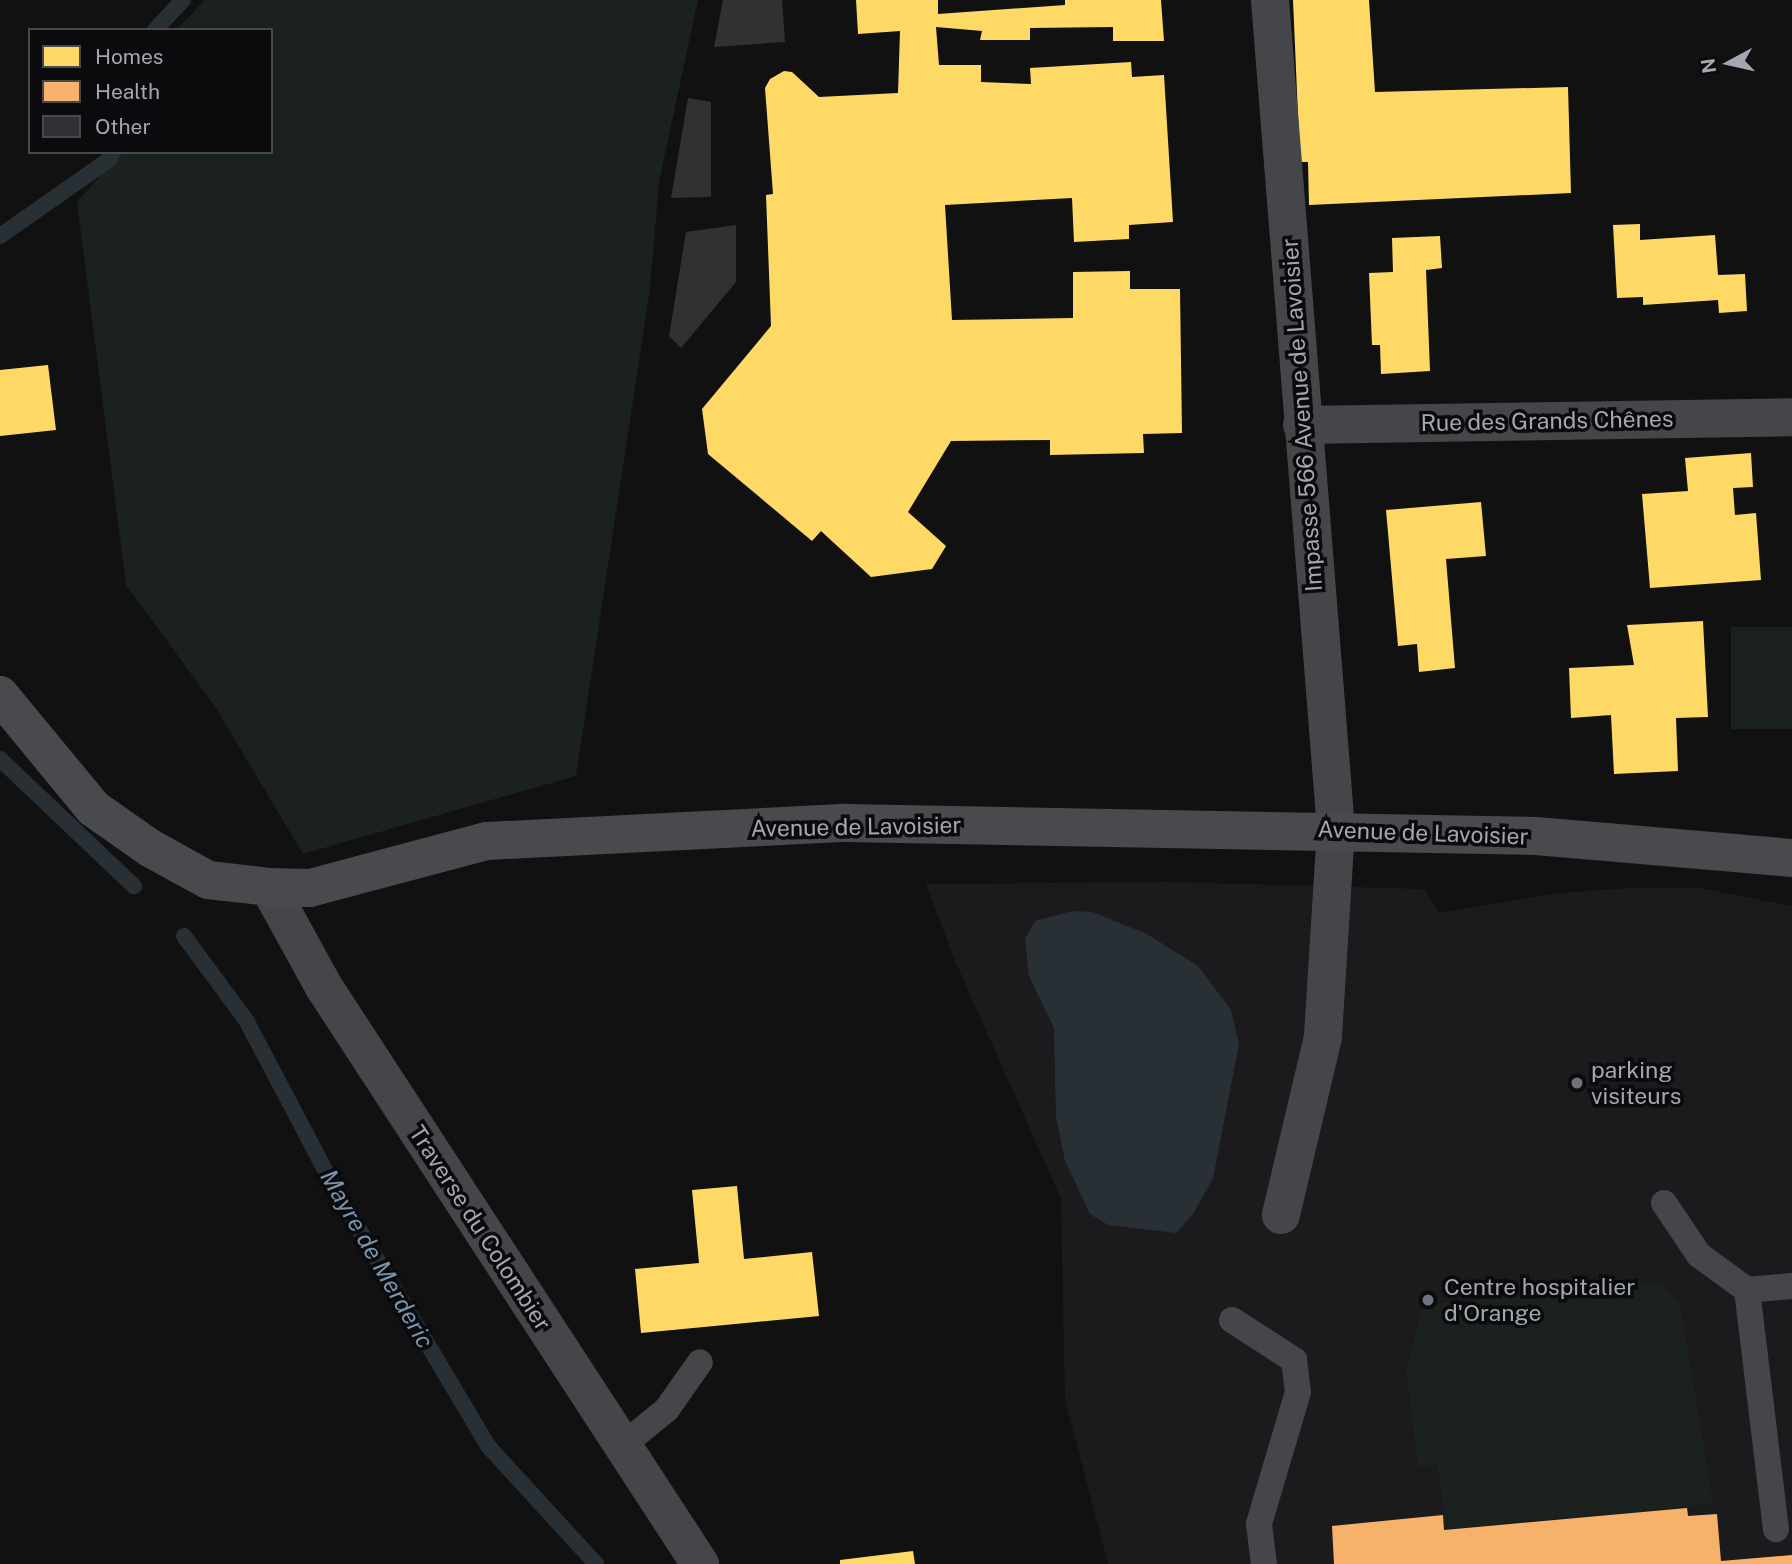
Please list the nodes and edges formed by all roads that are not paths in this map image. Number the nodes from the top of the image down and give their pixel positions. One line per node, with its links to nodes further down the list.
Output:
1 (1270, 0): 3 (street, Impasse 566 Avenue de Lavoisier)
2 (1792, 417): 3 (street, Rue des Grands Chênes)
3 (1302, 425): 5 (street, Impasse 566 Avenue de Lavoisier)
4 (0, 695): 7 (street, Avenue de Lavoisier)
5 (1336, 829): 6 (street, Avenue de Lavoisier); 7 (street, Avenue de Lavoisier); 9 (street, Impasse 566 Avenue de Lavoisier)
6 (1792, 858)
7 (269, 887): 14 (street, Traverse du Colombier)
8 (1664, 1203): 11 (lane)
9 (1281, 1215)
10 (1792, 1286): 11 (lane)
11 (1747, 1290): 15 (lane)
12 (1232, 1320): 17 (lane)
13 (700, 1362): 14 (lane)
14 (622, 1446): 16 (street, Traverse du Colombier)
15 (1776, 1529)
16 (700, 1564)
17 (1264, 1564)

